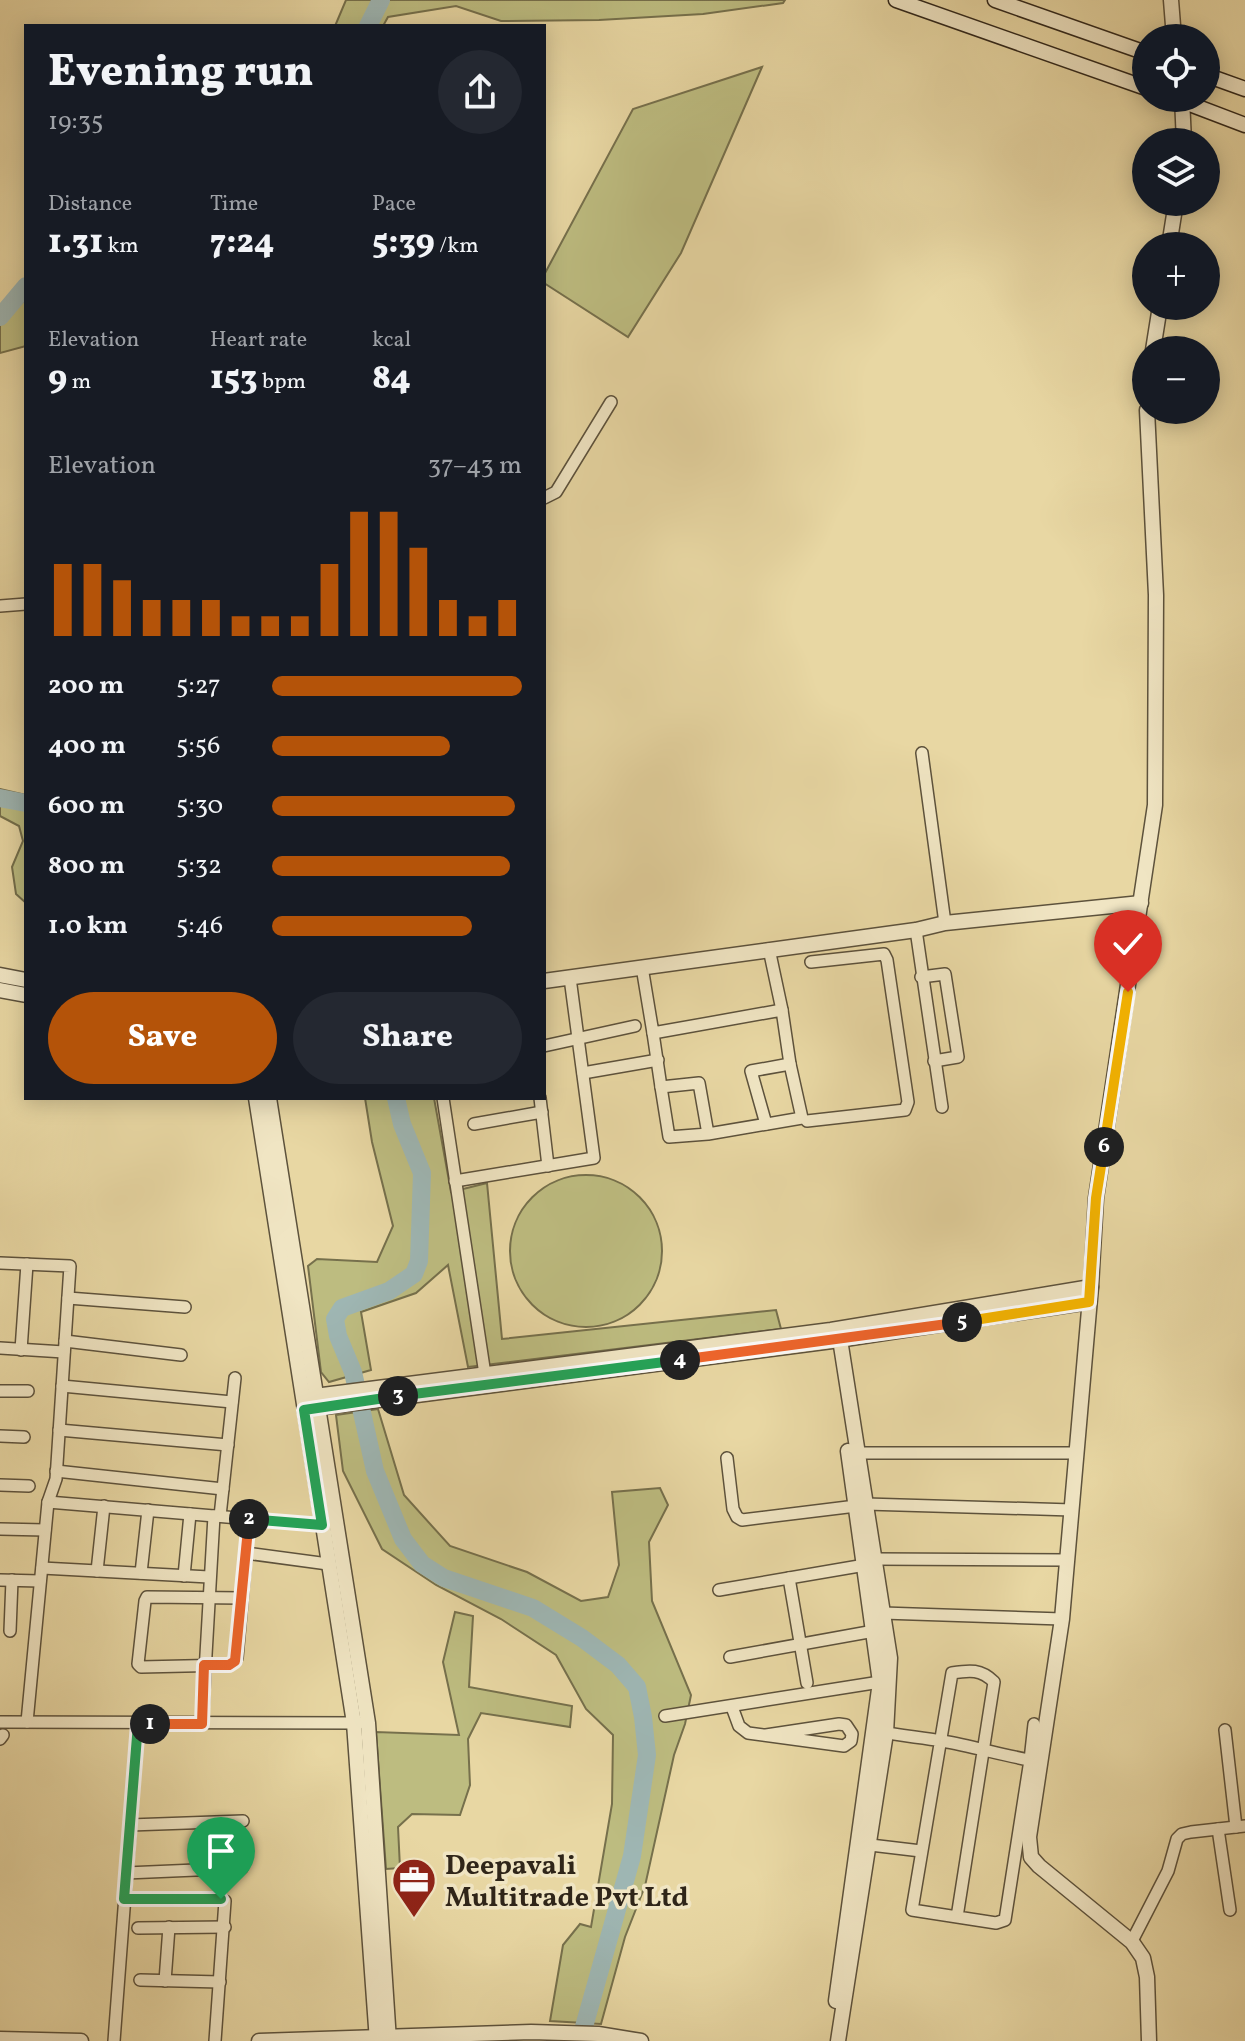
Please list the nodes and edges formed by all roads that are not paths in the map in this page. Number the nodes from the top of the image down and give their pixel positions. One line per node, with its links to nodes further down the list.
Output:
1 (896, 0): 7 (street)
2 (995, 0): 5 (street)
3 (1171, 0): 4 (street)
4 (1173, 24)
5 (1132, 48)
6 (1220, 80): 8 (street)
7 (1132, 83)
8 (1245, 89)
9 (1212, 112): 10 (street)
10 (1245, 125)
11 (611, 402): 13 (street)
12 (1148, 424): 17 (street)
13 (546, 497)
14 (24, 604): 15 (street)
15 (0, 606)
16 (922, 753): 18 (street)
17 (1141, 903): 18 (street); 56 (street)
18 (945, 923): 19 (street)
19 (916, 930): 20 (street); 26 (street)
20 (832, 941): 21 (street); 22 (street)
21 (769, 949): 24 (street); 32 (street)
22 (833, 960): 23 (street); 48 (street)
23 (811, 962)
24 (642, 967): 27 (street); 34 (street)
25 (0, 975): 28 (street)
26 (921, 977): 38 (street); 38 (street)
27 (570, 978): 29 (street); 35 (street)
28 (24, 980)
29 (546, 981)
30 (0, 990): 31 (street)
31 (24, 995)
32 (782, 1010): 34 (street); 39 (street)
33 (635, 1026): 35 (street)
34 (653, 1033): 37 (street)
35 (578, 1037): 36 (street); 40 (street)
36 (546, 1045)
37 (658, 1060): 40 (street); 41 (street)
38 (934, 1061): 46 (street)
39 (790, 1064): 50 (street); 50 (street)
40 (583, 1073): 52 (street)
41 (661, 1087): 51 (street); 51 (street)
42 (256, 1100): 70 (street)
43 (269, 1100): 70 (street)
44 (443, 1100): 53 (street)
45 (540, 1100): 47 (street)
46 (942, 1107)
47 (542, 1112): 49 (street); 52 (street)
48 (807, 1121)
49 (474, 1124)
50 (766, 1124): 51 (street)
51 (708, 1134)
52 (548, 1166): 53 (street)
53 (455, 1181): 65 (street)
54 (0, 1263): 55 (street)
55 (27, 1264): 57 (street); 62 (street)
56 (1090, 1295): 59 (street); 76 (street)
57 (68, 1298): 58 (street); 60 (street)
58 (185, 1307)
59 (836, 1335): 65 (street); 75 (street); 83 (street)
60 (64, 1346): 62 (street); 63 (street); 66 (street)
61 (0, 1348): 62 (street)
62 (21, 1350)
63 (181, 1355)
64 (235, 1378): 69 (street)
65 (486, 1379): 70 (street)
66 (62, 1386): 69 (street); 71 (street)
67 (0, 1391): 68 (street)
68 (28, 1391)
69 (232, 1402): 74 (street)
70 (310, 1402): 90 (street); 121 (street)
71 (59, 1430): 74 (street); 78 (street)
72 (0, 1436): 73 (street)
73 (24, 1437)
74 (228, 1445): 81 (street)
75 (858, 1453): 76 (street); 83 (street)
76 (1077, 1453): 86 (street)
77 (727, 1458): 83 (street)
78 (56, 1471): 81 (street); 82 (street)
79 (0, 1485): 80 (street)
80 (29, 1486)
81 (223, 1489): 88 (street)
82 (48, 1502): 84 (street); 92 (street)
83 (861, 1505): 86 (street); 95 (street)
84 (104, 1506): 85 (street); 98 (street)
85 (148, 1510): 87 (street); 99 (street)
86 (1072, 1510): 94 (street)
87 (190, 1514): 88 (street); 100 (street)
88 (217, 1516): 89 (street); 101 (street)
89 (249, 1519): 90 (street); 93 (street)
90 (322, 1525): 96 (street)
91 (0, 1529): 92 (street)
92 (45, 1530): 97 (street)
93 (246, 1553): 96 (street); 107 (street)
94 (1067, 1560): 95 (street); 109 (street)
95 (870, 1562): 102 (street); 108 (street); 111 (street)
96 (328, 1564): 121 (street)
97 (42, 1568): 98 (street); 104 (street)
98 (97, 1571): 99 (street)
99 (141, 1573): 100 (street)
100 (184, 1576): 101 (street)
101 (209, 1577): 106 (street)
102 (789, 1578): 105 (street); 112 (street)
103 (6, 1580): 104 (street); 110 (street)
104 (40, 1581): 120 (street)
105 (719, 1590)
106 (208, 1598): 107 (street); 114 (street); 114 (street)
107 (242, 1598): 114 (street)
108 (883, 1613): 109 (street); 115 (street)
109 (1062, 1619): 145 (street)
110 (10, 1631)
111 (874, 1631): 112 (street); 115 (street)
112 (800, 1644): 113 (street); 116 (street)
113 (730, 1657)
114 (204, 1665): 123 (street)
115 (883, 1675): 117 (street); 126 (street)
116 (807, 1683)
117 (732, 1707): 118 (street); 127 (street)
118 (665, 1716)
119 (0, 1722): 120 (street)
120 (27, 1722): 122 (street)
121 (361, 1723): 123 (street); 150 (street)
122 (138, 1724): 123 (street); 132 (street)
123 (202, 1724)
124 (1034, 1724): 130 (street)
125 (1225, 1730): 133 (street)
126 (881, 1731): 128 (street); 135 (street)
127 (766, 1735): 127 (street)
128 (942, 1741): 129 (street); 129 (street); 136 (street)
129 (982, 1750): 130 (street); 141 (street)
130 (1030, 1760): 141 (street)
131 (243, 1821): 132 (street)
132 (130, 1825): 138 (street)
133 (1240, 1826): 134 (street)
134 (1218, 1829): 140 (street); 145 (street)
135 (862, 1844): 136 (street); 156 (street); 157 (street)
136 (921, 1851): 141 (street)
137 (242, 1868): 138 (street)
138 (126, 1873): 139 (street)
139 (124, 1899): 143 (street); 152 (street)
140 (1230, 1910)
141 (957, 1917)
142 (169, 1927): 143 (street); 144 (street); 147 (street)
143 (225, 1927): 148 (street)
144 (138, 1928)
145 (1132, 1941): 158 (street)
146 (140, 1980): 147 (street)
147 (165, 1981): 148 (street)
148 (220, 1982): 153 (street)
149 (0, 2039): 151 (street)
150 (383, 2039): 154 (street); 155 (street)
151 (81, 2041)
152 (114, 2041)
153 (215, 2041)
154 (259, 2041)
155 (641, 2041)
156 (830, 2041)
157 (838, 2041)
158 (1149, 2041)

